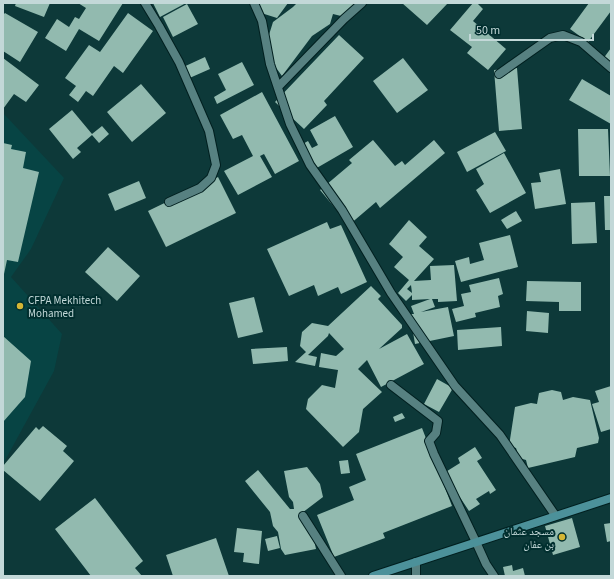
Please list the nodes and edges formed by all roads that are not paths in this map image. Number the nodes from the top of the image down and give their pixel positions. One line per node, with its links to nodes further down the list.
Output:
1 (145, 3): 7 (street)
2 (254, 3): 6 (street)
3 (362, 3): 6 (street)
4 (611, 68): 5 (street)
5 (499, 74)
6 (278, 87): 10 (street)
7 (169, 202)
8 (391, 385): 12 (street)
9 (611, 498): 10 (main road)
10 (555, 515): 12 (main road)
11 (302, 516): 14 (street)
12 (476, 542): 13 (main road); 17 (street)
13 (416, 562): 15 (main road); 16 (street)
14 (341, 576)
15 (373, 576)
16 (416, 576)
17 (494, 576)

